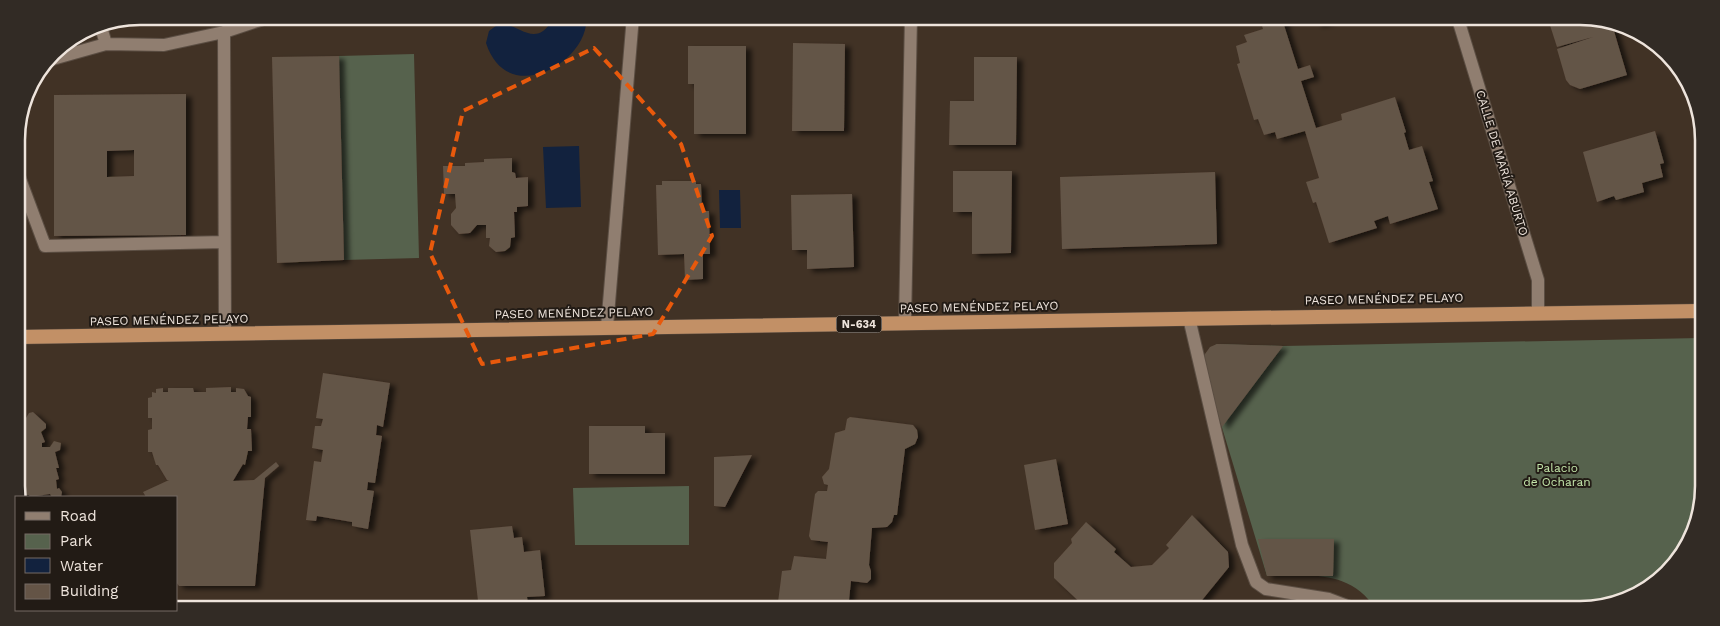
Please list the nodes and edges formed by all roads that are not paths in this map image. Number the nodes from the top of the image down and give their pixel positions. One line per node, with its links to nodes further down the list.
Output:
1 (245, 25): 6 (street)
2 (632, 25): 15 (street)
3 (911, 25): 14 (street)
4 (1460, 25): 12 (street, CALLE DE MARÍA ABURTO)
5 (102, 31): 7 (street)
6 (224, 32): 7 (street); 10 (street)
7 (106, 44): 8 (street)
8 (62, 56)
9 (25, 192): 10 (street)
10 (224, 242): 16 (street)
11 (1695, 311): 12 (highway, PASEO MENÉNDEZ PELAYO / N-634)
12 (1538, 312): 13 (highway, PASEO MENÉNDEZ PELAYO / N-634)
13 (1189, 318): 14 (highway, PASEO MENÉNDEZ PELAYO / N-634); 18 (street)
14 (905, 323): 15 (highway, PASEO MENÉNDEZ PELAYO / N-634)
15 (607, 327): 16 (highway, PASEO MENÉNDEZ PELAYO / N-634)
16 (225, 334): 17 (highway, PASEO MENÉNDEZ PELAYO / N-634)
17 (25, 337)
18 (1334, 601)

